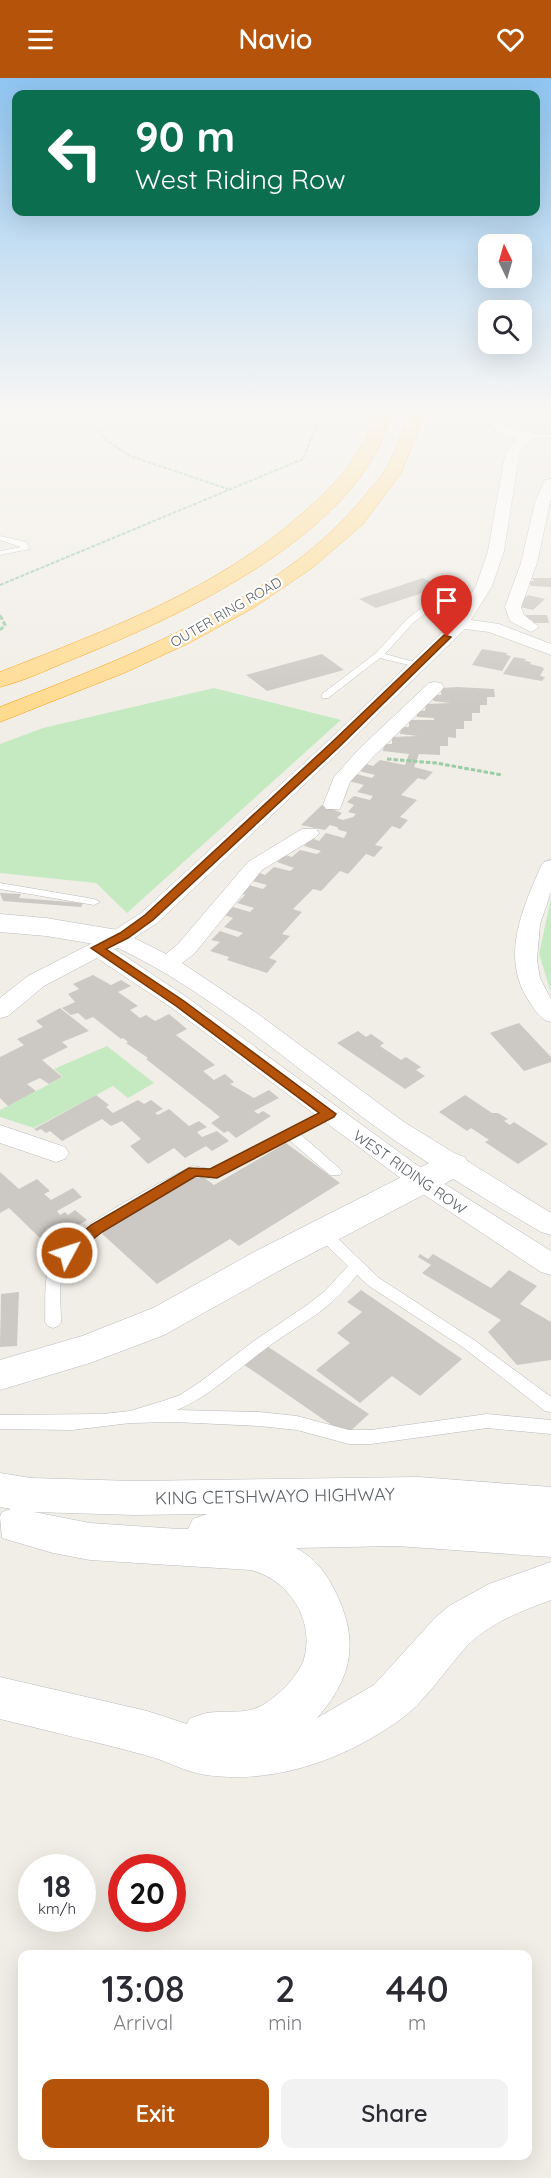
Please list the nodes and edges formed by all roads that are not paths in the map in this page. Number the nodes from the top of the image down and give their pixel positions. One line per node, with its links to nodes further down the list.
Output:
1 (316, 512): 15 (highway, OUTER RING ROAD)
2 (361, 512): 18 (highway, OUTER RING ROAD)
3 (502, 512): 8 (street)
4 (544, 518): 9 (street)
5 (0, 538): 6 (lane)
6 (0, 553)
7 (454, 584): 13 (lane)
8 (484, 586): 9 (street); 10 (street)
9 (519, 589): 11 (street)
10 (461, 623): 12 (street); 14 (street)
11 (531, 627)
12 (551, 650)
13 (379, 655): 14 (lane); 17 (lane)
14 (418, 666): 19 (street)
15 (0, 680)
16 (435, 687): 20 (street)
17 (325, 696)
18 (0, 715)
19 (335, 746): 20 (street); 27 (street)
20 (366, 753): 21 (street)
21 (333, 805)
22 (309, 833): 28 (street)
23 (551, 866): 30 (street)
24 (0, 886): 25 (lane)
25 (94, 902)
26 (0, 923): 27 (main road)
27 (101, 941): 28 (street, WEST RIDING ROW); 29 (street); 32 (street, WEST RIDING ROW)
28 (168, 963): 31 (street, WEST RIDING ROW)
29 (0, 1011)
30 (551, 1015)
31 (355, 1099): 32 (street); 36 (street, WEST RIDING ROW)
32 (329, 1114): 33 (lane); 38 (street, WEST RIDING ROW)
33 (290, 1133): 37 (lane); 43 (lane)
34 (0, 1134): 35 (street)
35 (56, 1153)
36 (453, 1165): 38 (main road); 39 (street, WEST RIDING ROW)
37 (335, 1172)
38 (423, 1182): 40 (main road); 41 (street, WEST RIDING ROW)
39 (551, 1225)
40 (323, 1233): 42 (lane); 44 (main road)
41 (551, 1265)
42 (357, 1266): 45 (lane); 46 (lane)
43 (52, 1322)
44 (0, 1375)
45 (551, 1406)
46 (130, 1417): 47 (lane); 48 (lane)
47 (0, 1422)
48 (551, 1427)
49 (551, 1505): 50 (main road, KING CETSHWAYO HIGHWAY)
50 (6, 1513): 51 (main road, KING CETSHWAYO HIGHWAY); 54 (main road)
51 (551, 1539)
52 (551, 1581): 54 (main road)
53 (0, 1698): 54 (main road)
54 (147, 1733)

